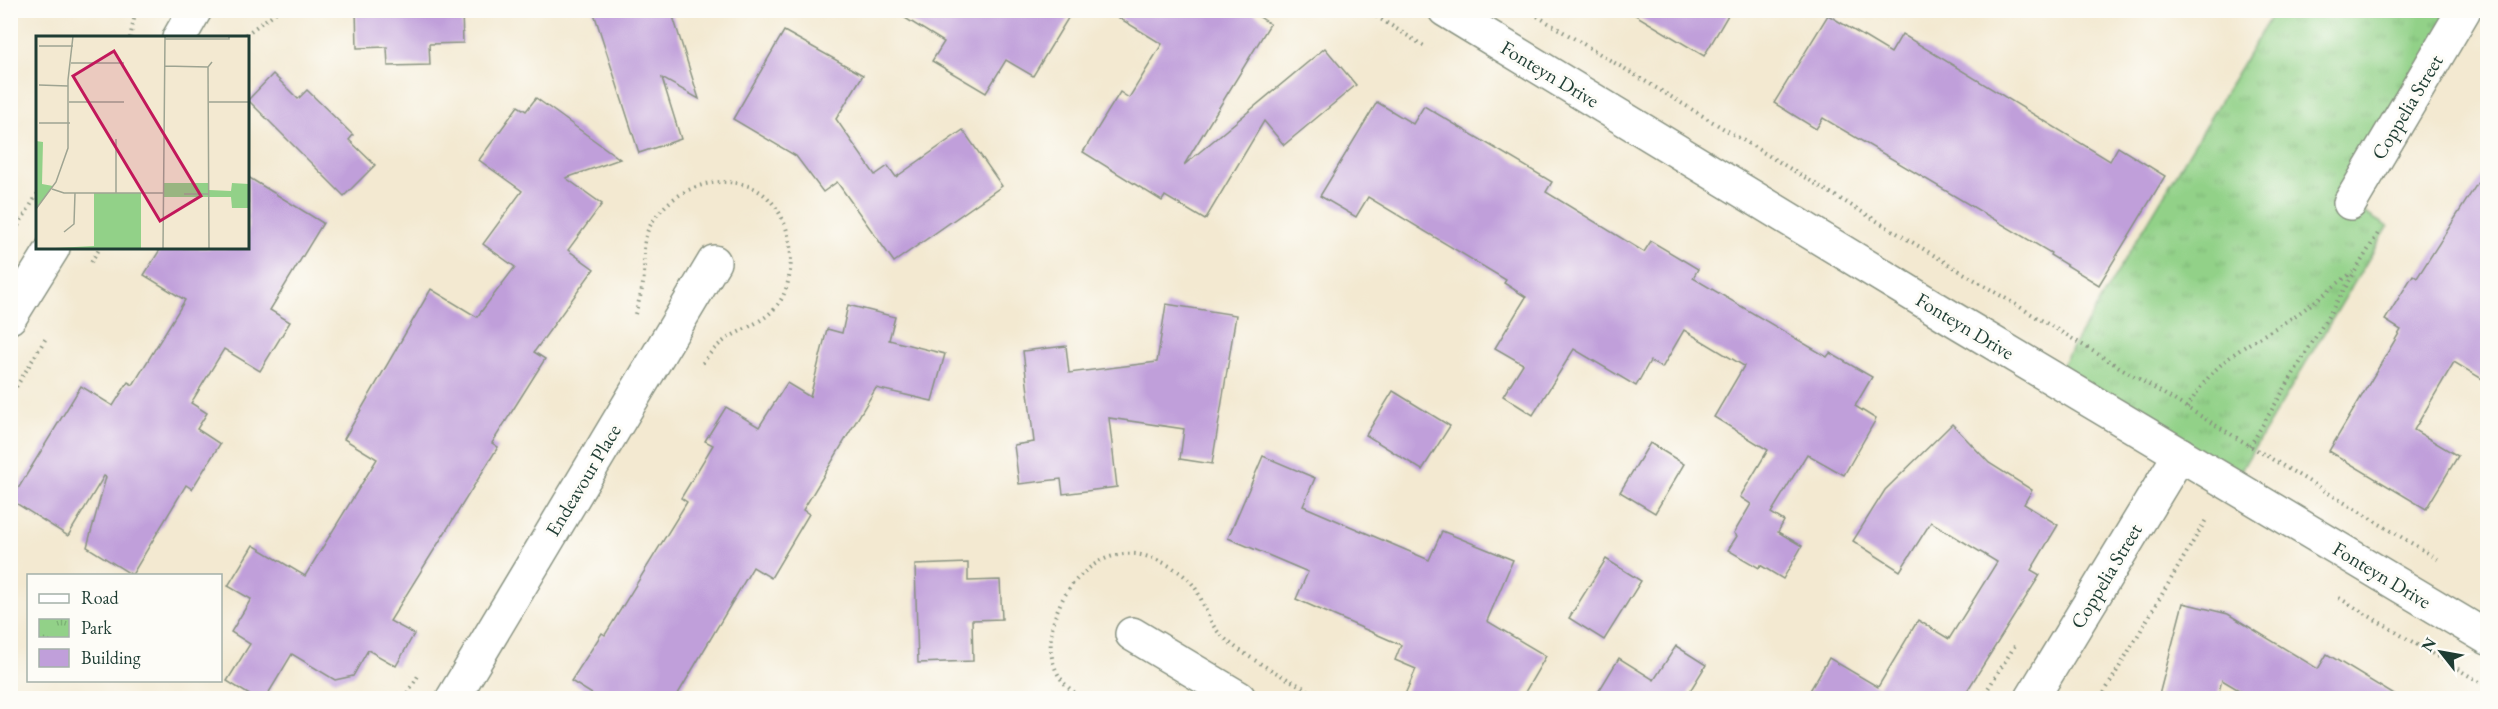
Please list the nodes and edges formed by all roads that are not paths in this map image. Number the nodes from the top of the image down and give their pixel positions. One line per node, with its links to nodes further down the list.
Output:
1 (195, 10): 4 (street)
2 (1445, 10): 9 (street, Fonteyn Drive)
3 (2464, 10): 5 (street, Coppelia Street)
4 (180, 36)
5 (2350, 203)
6 (52, 249): 8 (street)
7 (714, 262): 12 (street, Endeavour Place)
8 (10, 317)
9 (2180, 454): 11 (street, Fonteyn Drive); 14 (street, Coppelia Street)
10 (1132, 634): 13 (street)
11 (2487, 638)
12 (453, 699)
13 (1239, 699)
14 (2032, 699)

